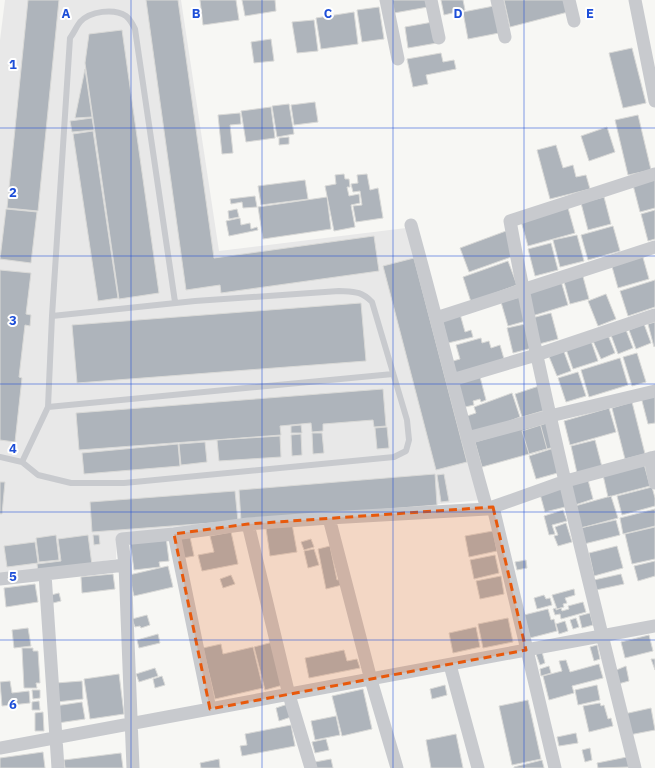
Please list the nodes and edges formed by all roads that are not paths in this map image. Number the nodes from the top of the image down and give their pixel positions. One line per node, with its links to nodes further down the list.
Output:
1 (386, 0): 9 (street)
2 (431, 0): 8 (street)
3 (497, 0): 7 (street)
4 (569, 0): 6 (street)
5 (634, 0): 10 (street)
6 (574, 20)
7 (505, 37)
8 (439, 38)
9 (398, 59)
10 (655, 101)
11 (655, 174): 14 (street)
12 (411, 225): 18 (street)
13 (655, 247): 14 (street)
14 (522, 289): 18 (street); 19 (street)
15 (175, 302): 17 (lane); 17 (lane); 20 (lane)
16 (655, 315): 19 (street)
17 (52, 316): 23 (lane)
18 (436, 318): 21 (street)
19 (536, 355): 21 (street); 24 (street)
20 (394, 374): 23 (lane); 28 (lane)
21 (452, 380): 25 (street)
22 (655, 391): 24 (street)
23 (48, 407): 28 (lane)
24 (550, 416): 25 (street); 29 (street)
25 (467, 438): 31 (street)
26 (0, 457): 28 (lane)
27 (652, 457): 29 (street); 30 (street)
28 (22, 462)
29 (566, 481): 31 (street); 39 (street)
30 (655, 483)
31 (490, 508): 32 (street); 40 (street)
32 (329, 518): 33 (street); 42 (street)
33 (248, 524): 34 (street); 43 (street)
34 (174, 534): 35 (street); 44 (street)
35 (125, 565): 36 (street); 45 (street)
36 (45, 574): 37 (street); 46 (street)
37 (0, 579)
38 (655, 626): 39 (street)
39 (602, 636): 40 (street); 54 (street)
40 (526, 650): 41 (street); 53 (street)
41 (450, 665): 42 (street); 52 (street)
42 (371, 680): 43 (street); 51 (street)
43 (289, 695): 44 (street); 50 (street)
44 (210, 709): 45 (street)
45 (131, 724): 46 (street); 49 (street)
46 (56, 737): 47 (street); 48 (street)
47 (0, 748)
48 (58, 768)
49 (133, 768)
50 (312, 768)
51 (396, 768)
52 (478, 768)
53 (555, 768)
54 (635, 768)

